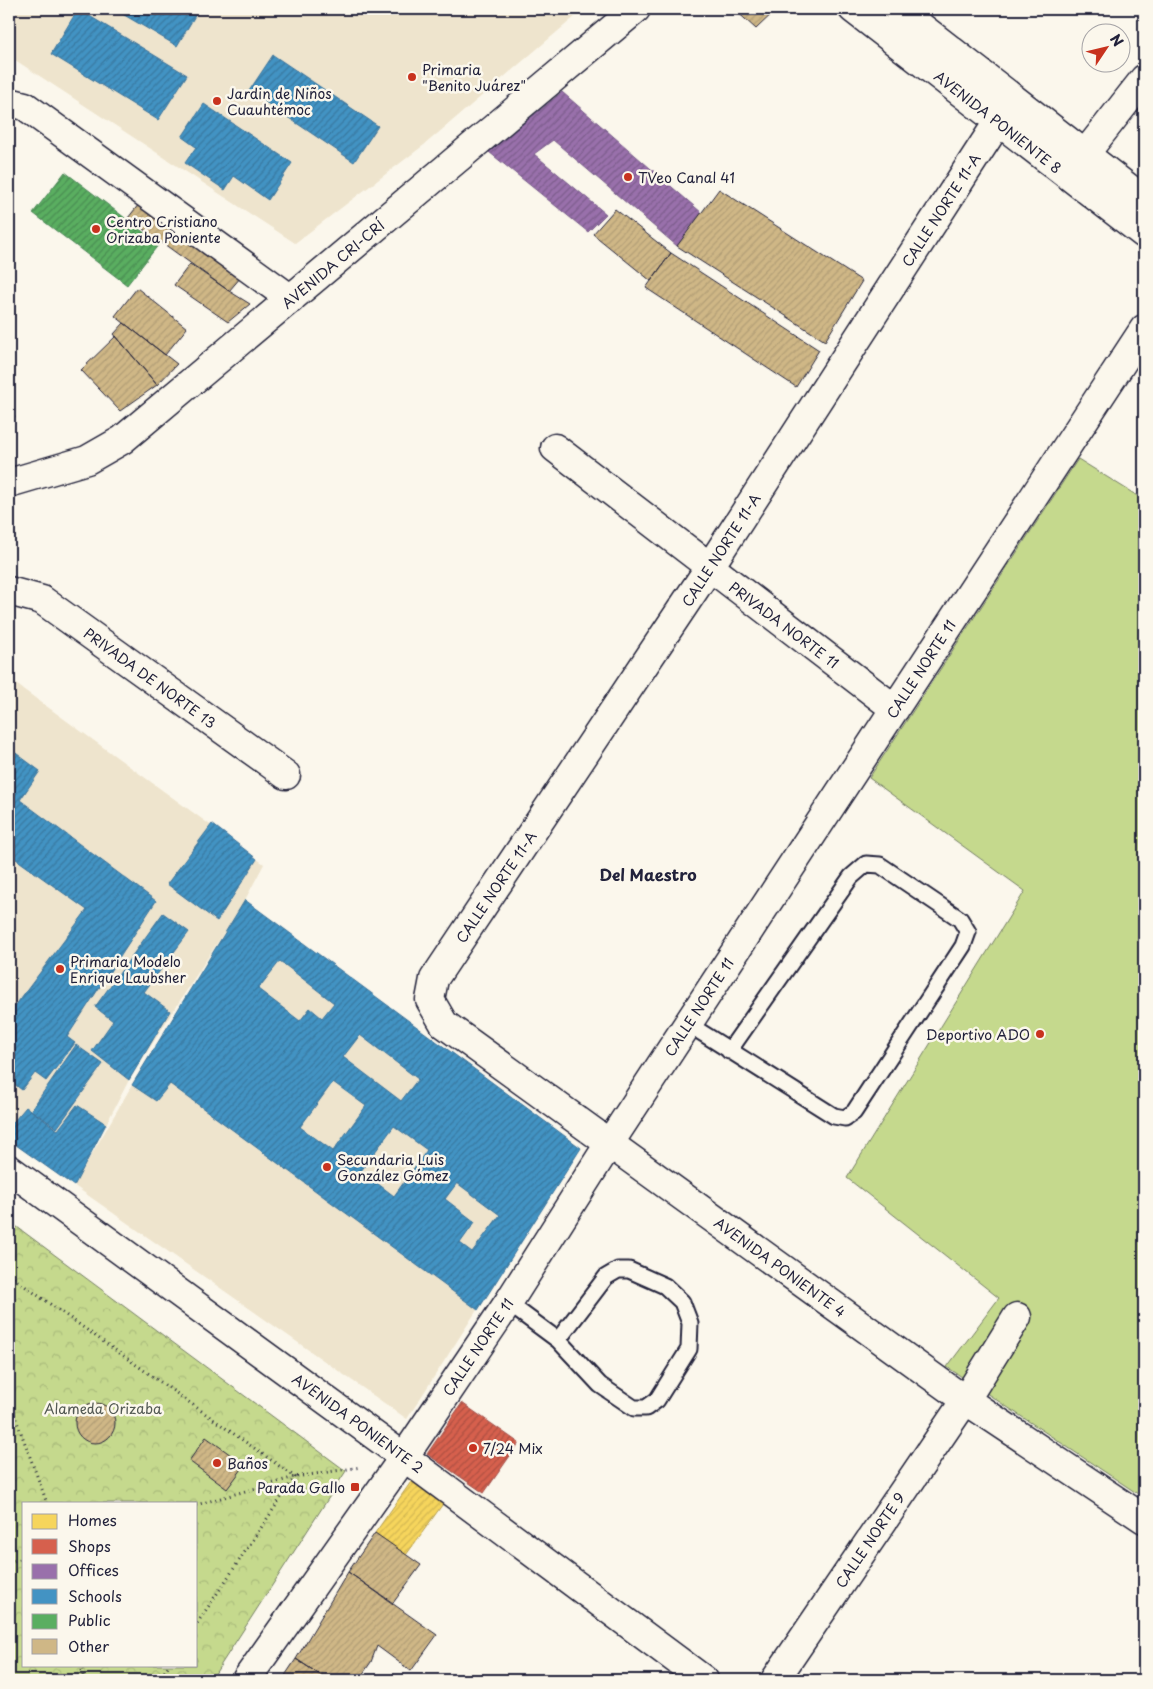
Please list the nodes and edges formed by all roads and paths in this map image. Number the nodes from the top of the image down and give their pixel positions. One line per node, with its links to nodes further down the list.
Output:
1 (636, 9): 12 (street, AVENIDA CRI-CRÍ)
2 (853, 9): 7 (street, AVENIDA PONIENTE 8)
3 (898, 9): 5 (street, AVENIDA PONIENTE 8)
4 (1144, 79): 8 (street)
5 (1015, 100): 7 (street, CALLE NORTE 11-A); 8 (street, AVENIDA PONIENTE 8)
6 (9, 102): 12 (street)
7 (998, 122): 9 (street, AVENIDA PONIENTE 8); 16 (street, CALLE NORTE 11-A)
8 (1086, 154): 9 (street); 10 (street, AVENIDA PONIENTE 8)
9 (1068, 176): 11 (street, AVENIDA PONIENTE 8)
10 (1144, 200)
11 (1144, 234)
12 (291, 299): 15 (street, AVENIDA CRI-CRÍ)
13 (1144, 329): 18 (street, CALLE NORTE 11)
14 (555, 448): 16 (street, PRIVADA NORTE 11)
15 (9, 483)
16 (709, 568): 18 (street, PRIVADA NORTE 11); 20 (street, CALLE NORTE 11-A)
17 (9, 591): 19 (street, PRIVADA DE NORTE 13)
18 (895, 709): 21 (street, CALLE NORTE 11)
19 (286, 775)
20 (430, 1000): 23 (street, AVENIDA PONIENTE 4)
21 (688, 1024): 22 (lane); 23 (street, CALLE NORTE 11)
22 (729, 1051): 22 (lane)
23 (609, 1144): 26 (street, CALLE NORTE 11); 29 (street, AVENIDA PONIENTE 4)
24 (9, 1169): 31 (street, AVENIDA PONIENTE 2)
25 (9, 1275): 32 (path)
26 (508, 1303): 28 (lane); 31 (street, CALLE NORTE 11)
27 (1017, 1318): 29 (street, CALLE NORTE 9)
28 (558, 1340): 28 (lane)
29 (966, 1399): 35 (street, AVENIDA PONIENTE 4); 45 (street, CALLE NORTE 9)
30 (9, 1400): 33 (path)
31 (404, 1457): 32 (path); 43 (street, CALLE NORTE 11); 44 (street, AVENIDA PONIENTE 2)
32 (295, 1478): 34 (path); 38 (path)
33 (47, 1502)
34 (198, 1504)
35 (1144, 1519)
36 (22, 1559): 37 (path)
37 (9, 1562)
38 (198, 1622)
39 (81, 1666): 41 (path)
40 (168, 1666): 42 (path)
41 (84, 1680)
42 (159, 1680)
43 (246, 1680)
44 (704, 1680)
45 (775, 1680)

